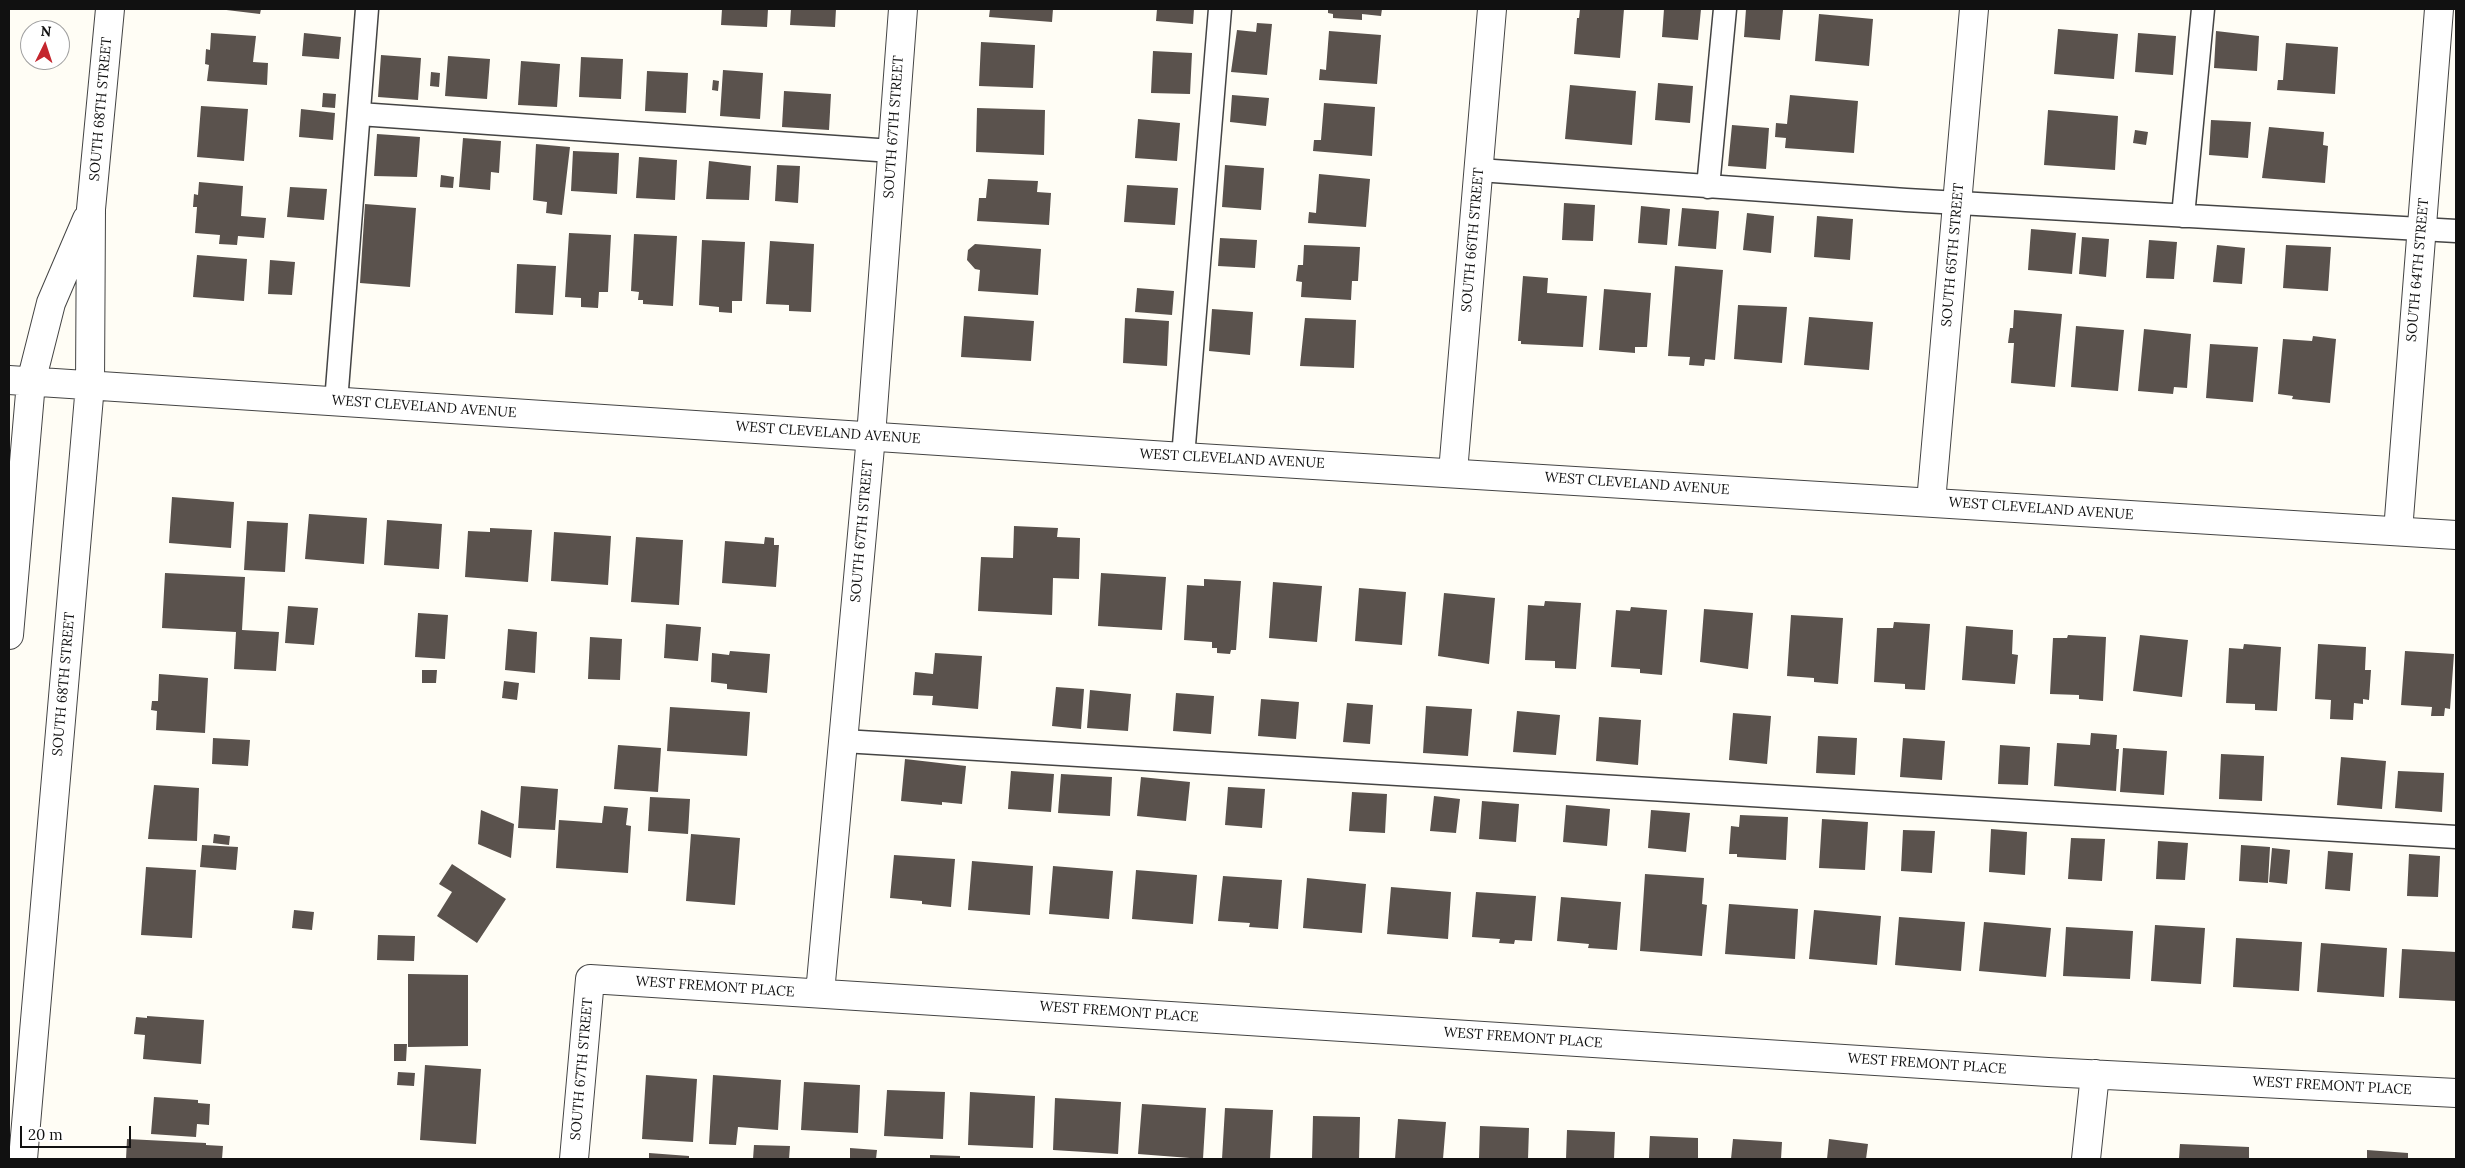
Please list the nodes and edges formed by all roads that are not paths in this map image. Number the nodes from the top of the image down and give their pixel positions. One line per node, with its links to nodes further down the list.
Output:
1 (110, 9): 15 (street, SOUTH 68TH STREET)
2 (367, 9): 10 (lane)
3 (903, 9): 11 (street, SOUTH 67TH STREET)
4 (1220, 9): 23 (lane)
5 (1492, 9): 12 (street, SOUTH 66TH STREET)
6 (1725, 9): 13 (lane)
7 (1974, 9): 14 (street, SOUTH 65TH STREET)
8 (2203, 9): 16 (lane)
9 (2439, 9): 17 (street, SOUTH 64TH STREET)
10 (359, 114): 11 (lane); 21 (lane)
11 (892, 151): 22 (street, SOUTH 67TH STREET)
12 (1479, 170): 13 (lane); 24 (street, SOUTH 66TH STREET)
13 (1708, 187): 14 (lane)
14 (1958, 203): 16 (lane); 25 (street, SOUTH 65TH STREET)
15 (92, 209): 19 (street, SOUTH 68TH STREET); 20 (street, SOUTH 68TH STREET)
16 (2183, 216): 17 (lane)
17 (2421, 228): 18 (lane); 26 (street, SOUTH 64TH STREET)
18 (2456, 231)
19 (20, 381): 20 (street, WEST CLEVELAND AVENUE); 28 (street, SOUTH 68TH STREET)
20 (90, 386): 21 (street, WEST CLEVELAND AVENUE); 35 (street, SOUTH 68TH STREET)
21 (336, 402): 22 (street, WEST CLEVELAND AVENUE)
22 (871, 436): 23 (street, WEST CLEVELAND AVENUE); 29 (street, SOUTH 67TH STREET)
23 (1183, 457): 24 (street, WEST CLEVELAND AVENUE)
24 (1453, 472): 25 (street, WEST CLEVELAND AVENUE)
25 (1931, 502): 26 (street, WEST CLEVELAND AVENUE)
26 (2398, 531): 27 (street, WEST CLEVELAND AVENUE)
27 (2456, 535)
28 (9, 635)
29 (843, 741): 30 (lane); 32 (street, SOUTH 67TH STREET)
30 (2456, 837)
31 (590, 979): 32 (street, WEST FREMONT PLACE); 36 (street, SOUTH 67TH STREET)
32 (820, 993): 33 (street, WEST FREMONT PLACE)
33 (2095, 1074): 34 (street, WEST FREMONT PLACE); 37 (street)
34 (2456, 1093)
35 (23, 1159)
36 (574, 1159)
37 (2086, 1159)

